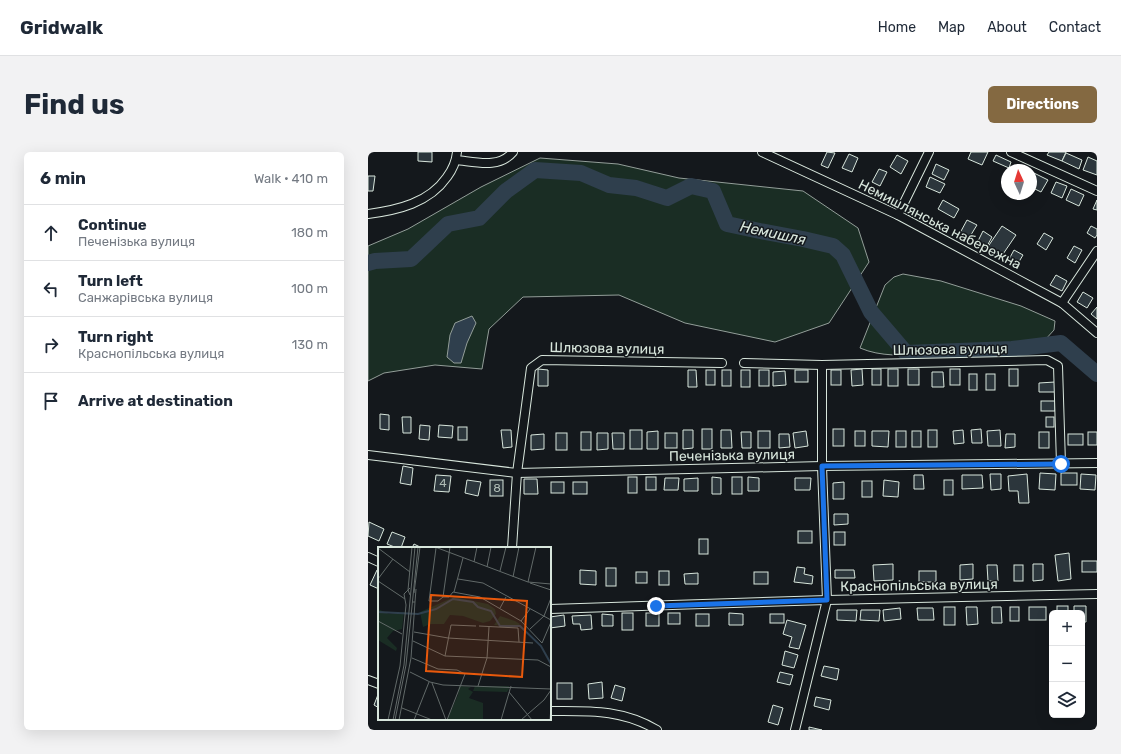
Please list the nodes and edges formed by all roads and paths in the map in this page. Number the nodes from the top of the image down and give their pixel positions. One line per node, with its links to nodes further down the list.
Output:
1 (513, 152): 5 (street)
2 (762, 152): 8 (street, Немишлянська набережна)
3 (929, 152): 8 (street)
4 (1011, 152): 6 (street)
5 (457, 156): 7 (street)
6 (1097, 191)
7 (368, 214)
8 (898, 215): 10 (street, Немишлянська набережна)
9 (1097, 251): 10 (street)
10 (1062, 303): 11 (street, Немишлянська набережна)
11 (1097, 333)
12 (722, 363): 19 (street, Шлюзова вулиця)
13 (744, 363): 14 (street, Шлюзова вулиця)
14 (822, 364): 17 (street, Шлюзова вулиця); 18 (street)
15 (368, 455): 19 (street, Печенізька вулиця)
16 (1097, 463): 17 (street, Печенізька вулиця)
17 (1061, 464): 18 (street, Печенізька вулиця)
18 (822, 466): 19 (street, Печенізька вулиця); 24 (street)
19 (517, 473): 20 (street, Шлюзова вулиця)
20 (512, 547)
21 (368, 557): 22 (street)
22 (378, 562)
23 (1097, 594): 24 (street, Краснопільська вулиця)
24 (827, 600): 25 (street, Краснопільська вулиця); 30 (street)
25 (551, 609)
26 (368, 680): 27 (street)
27 (378, 684)
28 (551, 711): 29 (street)
29 (657, 730)
30 (795, 730)

